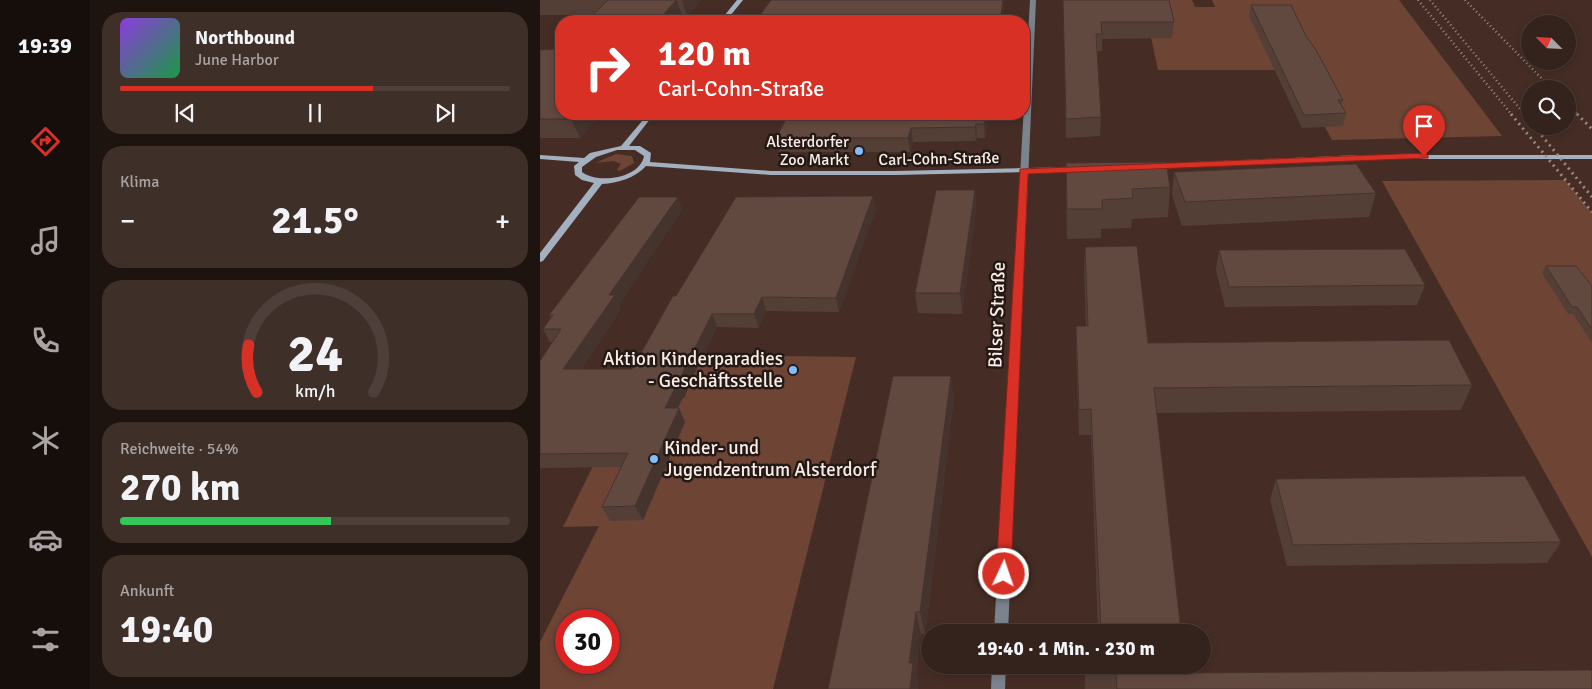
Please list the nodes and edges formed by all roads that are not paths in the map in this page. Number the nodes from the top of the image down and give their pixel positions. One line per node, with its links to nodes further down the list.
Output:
1 (740, 0): 3 (street)
2 (1033, 0): 4 (street, Bilser Straße)
3 (728, 15)
4 (1030, 57)
5 (646, 120): 7 (street)
6 (1027, 120): 14 (street, Bilser Straße)
7 (624, 147): 10 (street); 11 (street)
8 (540, 157): 10 (street)
9 (1592, 157): 12 (street)
10 (584, 160): 15 (street)
11 (645, 164): 14 (street, Carl-Cohn-Straße); 15 (street)
12 (1145, 166)
13 (1086, 169): 14 (street, Carl-Cohn-Straße)
14 (1024, 171): 17 (street, Bilser Straße)
15 (601, 180): 16 (street)
16 (540, 259)
17 (1001, 624)
18 (999, 674): 19 (street)
19 (998, 689)

